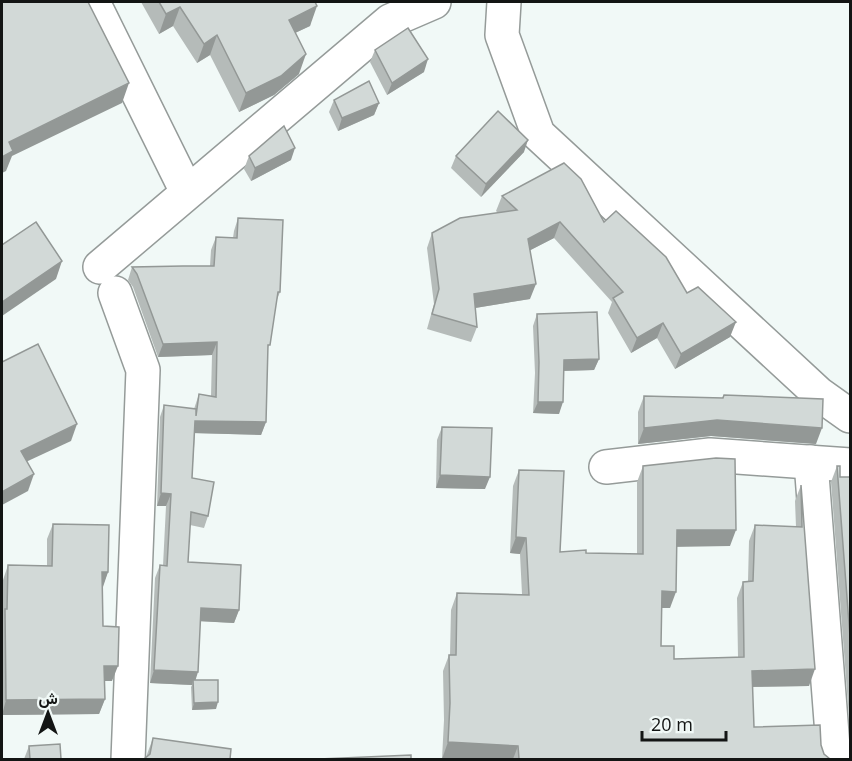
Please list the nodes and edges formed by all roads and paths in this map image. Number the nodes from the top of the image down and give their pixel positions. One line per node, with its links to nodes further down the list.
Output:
1 (93, 2): 4 (street)
2 (434, 2): 4 (street)
3 (504, 2): 5 (street)
4 (187, 192): 9 (street)
5 (850, 416)
6 (812, 462): 7 (street); 8 (street); 10 (street)
7 (850, 465)
8 (606, 467)
9 (128, 759)
10 (834, 759)

